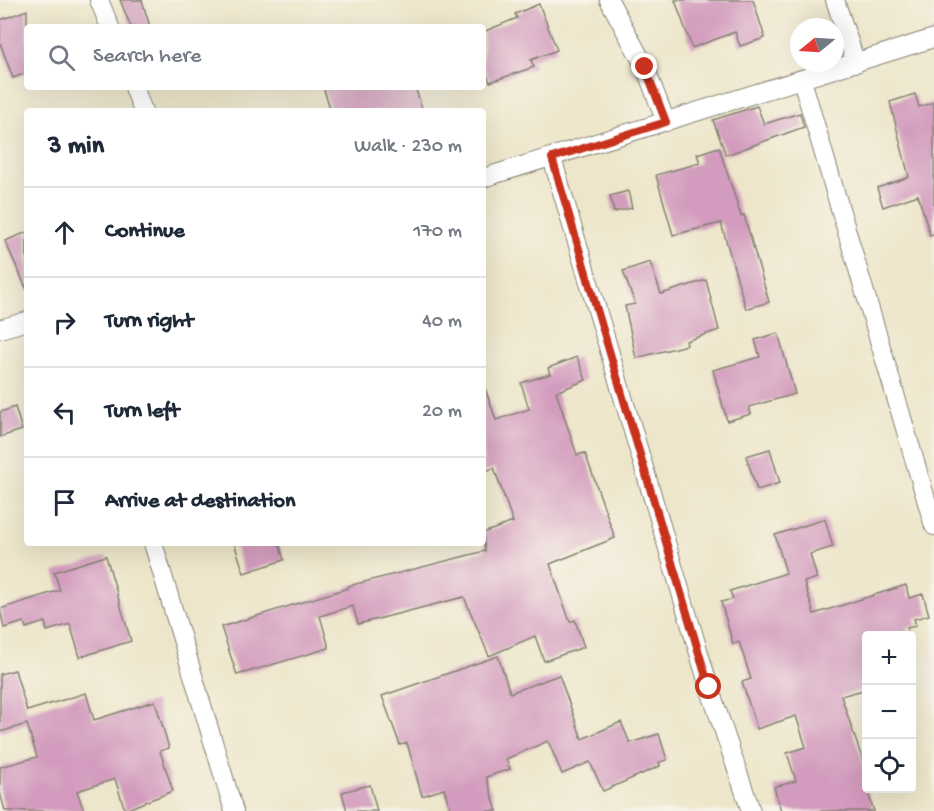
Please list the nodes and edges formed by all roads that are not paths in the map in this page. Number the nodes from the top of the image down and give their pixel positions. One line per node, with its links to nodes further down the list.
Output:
1 (99, 0): 4 (street)
2 (609, 0): 10 (street)
3 (835, 0): 6 (street)
4 (109, 24)
5 (934, 38): 6 (street)
6 (856, 63): 7 (street)
7 (802, 80): 10 (street); 15 (street)
8 (135, 90): 9 (street)
9 (142, 108)
10 (666, 122): 11 (street)
11 (552, 158): 12 (street); 18 (street)
12 (486, 177)
13 (24, 322): 14 (street)
14 (0, 329)
15 (934, 526)
16 (154, 546): 17 (street)
17 (234, 811)
18 (751, 811)

